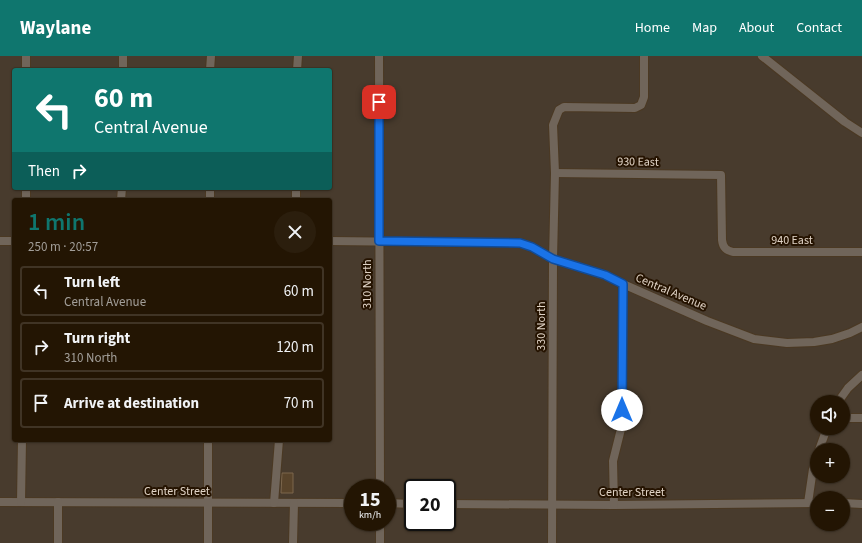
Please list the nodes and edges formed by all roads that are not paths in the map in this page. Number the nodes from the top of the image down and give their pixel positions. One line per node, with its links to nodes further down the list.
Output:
1 (26, 56): 8 (lane)
2 (123, 56): 9 (lane)
3 (210, 56): 10 (lane)
4 (298, 56): 11 (lane)
5 (379, 56): 17 (lane, 310 North)
6 (644, 56): 13 (lane, 330 North)
7 (762, 56): 12 (lane)
8 (26, 68)
9 (123, 68)
10 (210, 68)
11 (297, 68)
12 (862, 133)
13 (555, 173): 18 (lane, 930 East); 20 (lane, 330 North)
14 (0, 240): 15 (lane)
15 (12, 240)
16 (332, 241): 17 (lane, Central Avenue)
17 (379, 241): 20 (lane, Central Avenue); 30 (lane, 310 North)
18 (723, 247): 19 (lane, 940 East)
19 (862, 252)
20 (553, 259): 21 (lane, Central Avenue); 43 (lane, 330 North)
21 (623, 284): 22 (lane, Central Avenue); 44 (lane)
22 (862, 327)
23 (862, 375): 24 (lane)
24 (843, 395)
25 (850, 418): 26 (lane)
26 (862, 418)
27 (22, 442): 33 (lane)
28 (208, 442): 35 (lane)
29 (280, 442): 36 (lane)
30 (380, 479)
31 (811, 483): 39 (lane)
32 (0, 502): 33 (lane, Center Street)
33 (21, 502): 34 (lane, Center Street)
34 (58, 502): 35 (lane, Center Street); 46 (lane)
35 (208, 503): 36 (lane, Center Street); 47 (lane)
36 (274, 503): 37 (lane, Center Street)
37 (294, 503): 38 (lane, Center Street); 48 (lane)
38 (344, 503)
39 (808, 503): 44 (lane, Center Street)
40 (850, 503): 42 (lane)
41 (456, 504): 43 (lane, Center Street)
42 (862, 504)
43 (552, 505): 44 (lane, Center Street); 50 (lane, 330 North)
44 (614, 505)
45 (380, 531): 49 (lane)
46 (58, 543)
47 (208, 543)
48 (293, 543)
49 (380, 543)
50 (552, 543)

